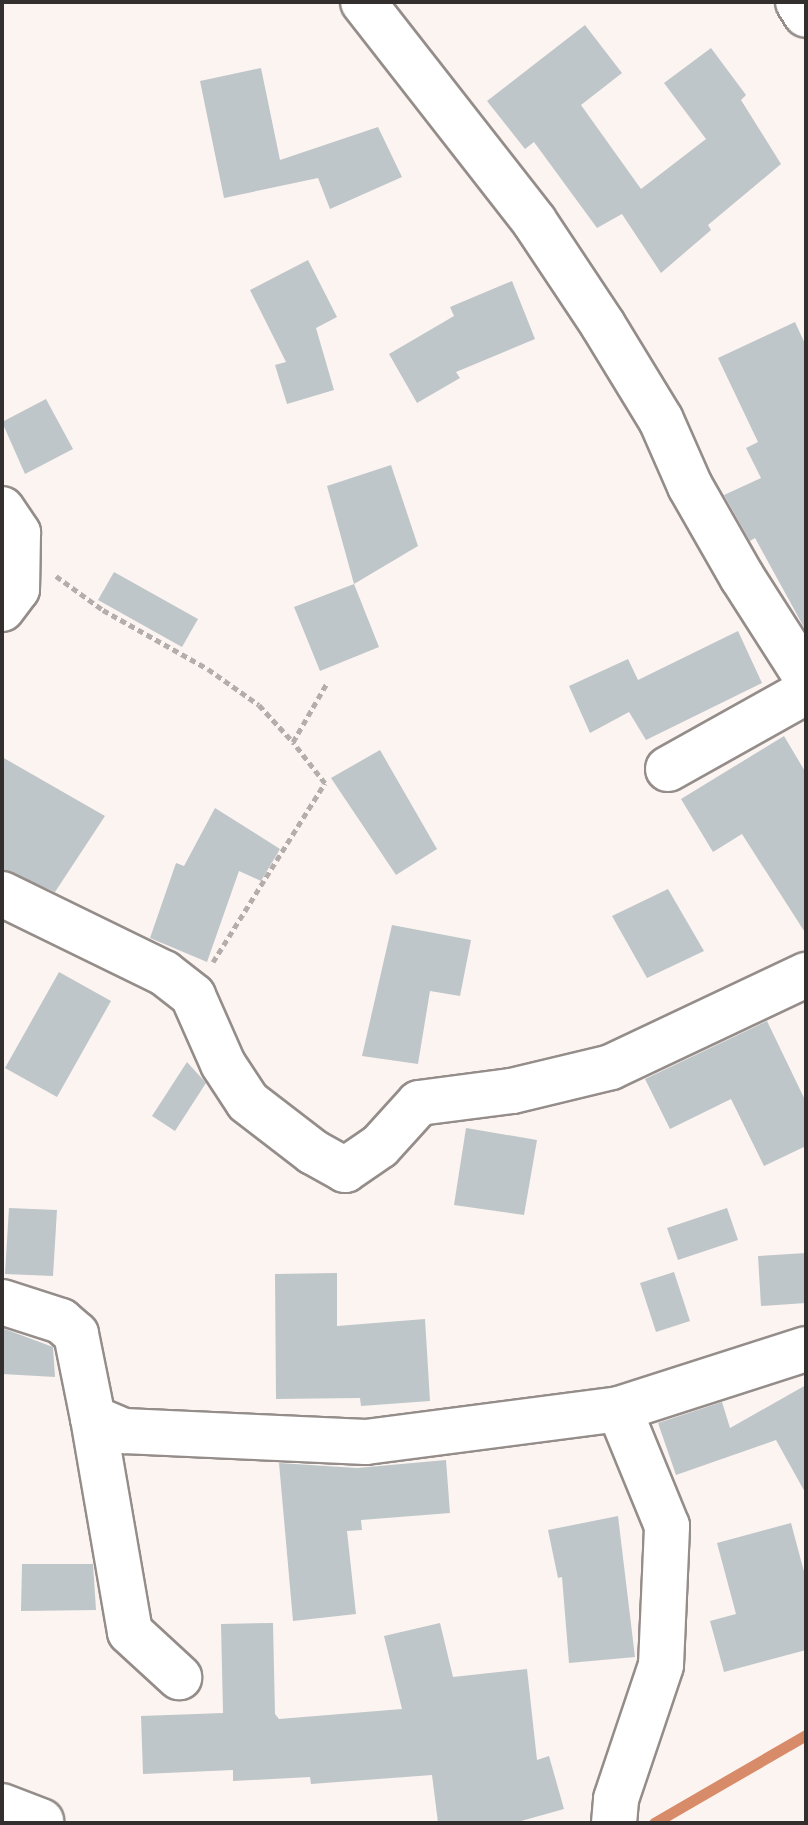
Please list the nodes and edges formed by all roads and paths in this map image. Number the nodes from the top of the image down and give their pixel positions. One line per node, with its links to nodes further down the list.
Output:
1 (363, 2): 7 (street)
2 (798, 2): 3 (street)
3 (806, 15)
4 (2, 509): 5 (street)
5 (18, 549): 6 (street); 10 (path)
6 (2, 609)
7 (806, 677)
8 (327, 683): 10 (path)
9 (806, 692): 11 (street)
10 (293, 742): 14 (path)
11 (668, 769)
12 (2, 894): 14 (street)
13 (806, 975): 14 (street)
14 (193, 996)
15 (2, 1302): 18 (street)
16 (806, 1349): 17 (street)
17 (619, 1409): 18 (street); 20 (street)
18 (93, 1418): 19 (street)
19 (179, 1677)
20 (614, 1823)

